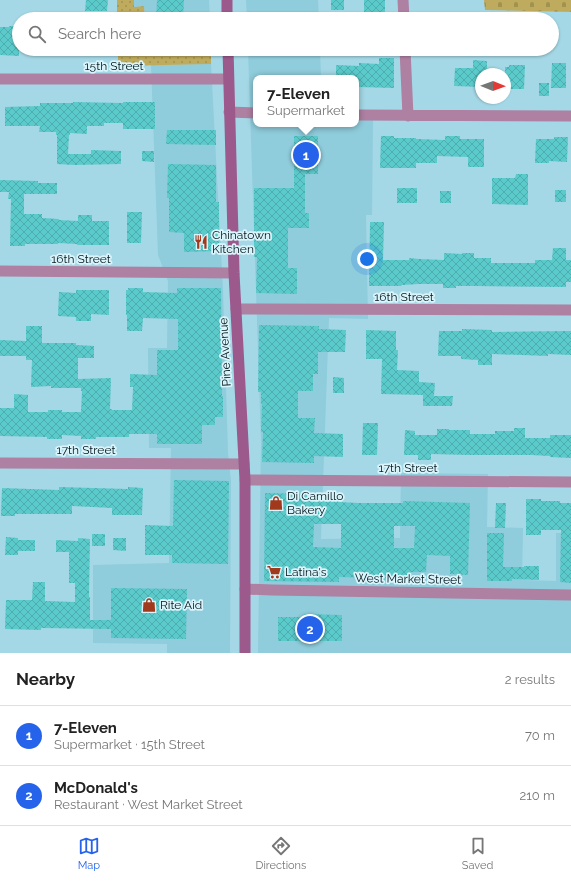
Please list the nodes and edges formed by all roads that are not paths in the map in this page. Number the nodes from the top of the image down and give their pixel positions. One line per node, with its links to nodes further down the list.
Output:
1 (227, 0): 3 (main road)
2 (403, 0): 4 (street)
3 (227, 12)
4 (404, 12)
5 (228, 56): 8 (main road, Pine Avenue)
6 (405, 56): 12 (street)
7 (0, 79): 8 (street, 15th Street)
8 (228, 79): 9 (main road, Pine Avenue)
9 (229, 112): 10 (street); 15 (main road, Pine Avenue)
10 (253, 113)
11 (359, 115): 12 (street)
12 (408, 116): 13 (street)
13 (571, 116)
14 (0, 271): 15 (street, 16th Street)
15 (234, 273): 16 (main road, Pine Avenue)
16 (236, 309): 17 (street, 16th Street); 19 (main road, Pine Avenue)
17 (571, 310)
18 (0, 463): 19 (street, 17th Street)
19 (244, 464): 20 (main road, Pine Avenue)
20 (245, 480): 21 (street, 17th Street); 22 (main road, Pine Avenue)
21 (571, 482)
22 (245, 589): 23 (street, West Market Street); 24 (main road, Pine Avenue)
23 (571, 595)
24 (245, 653)

